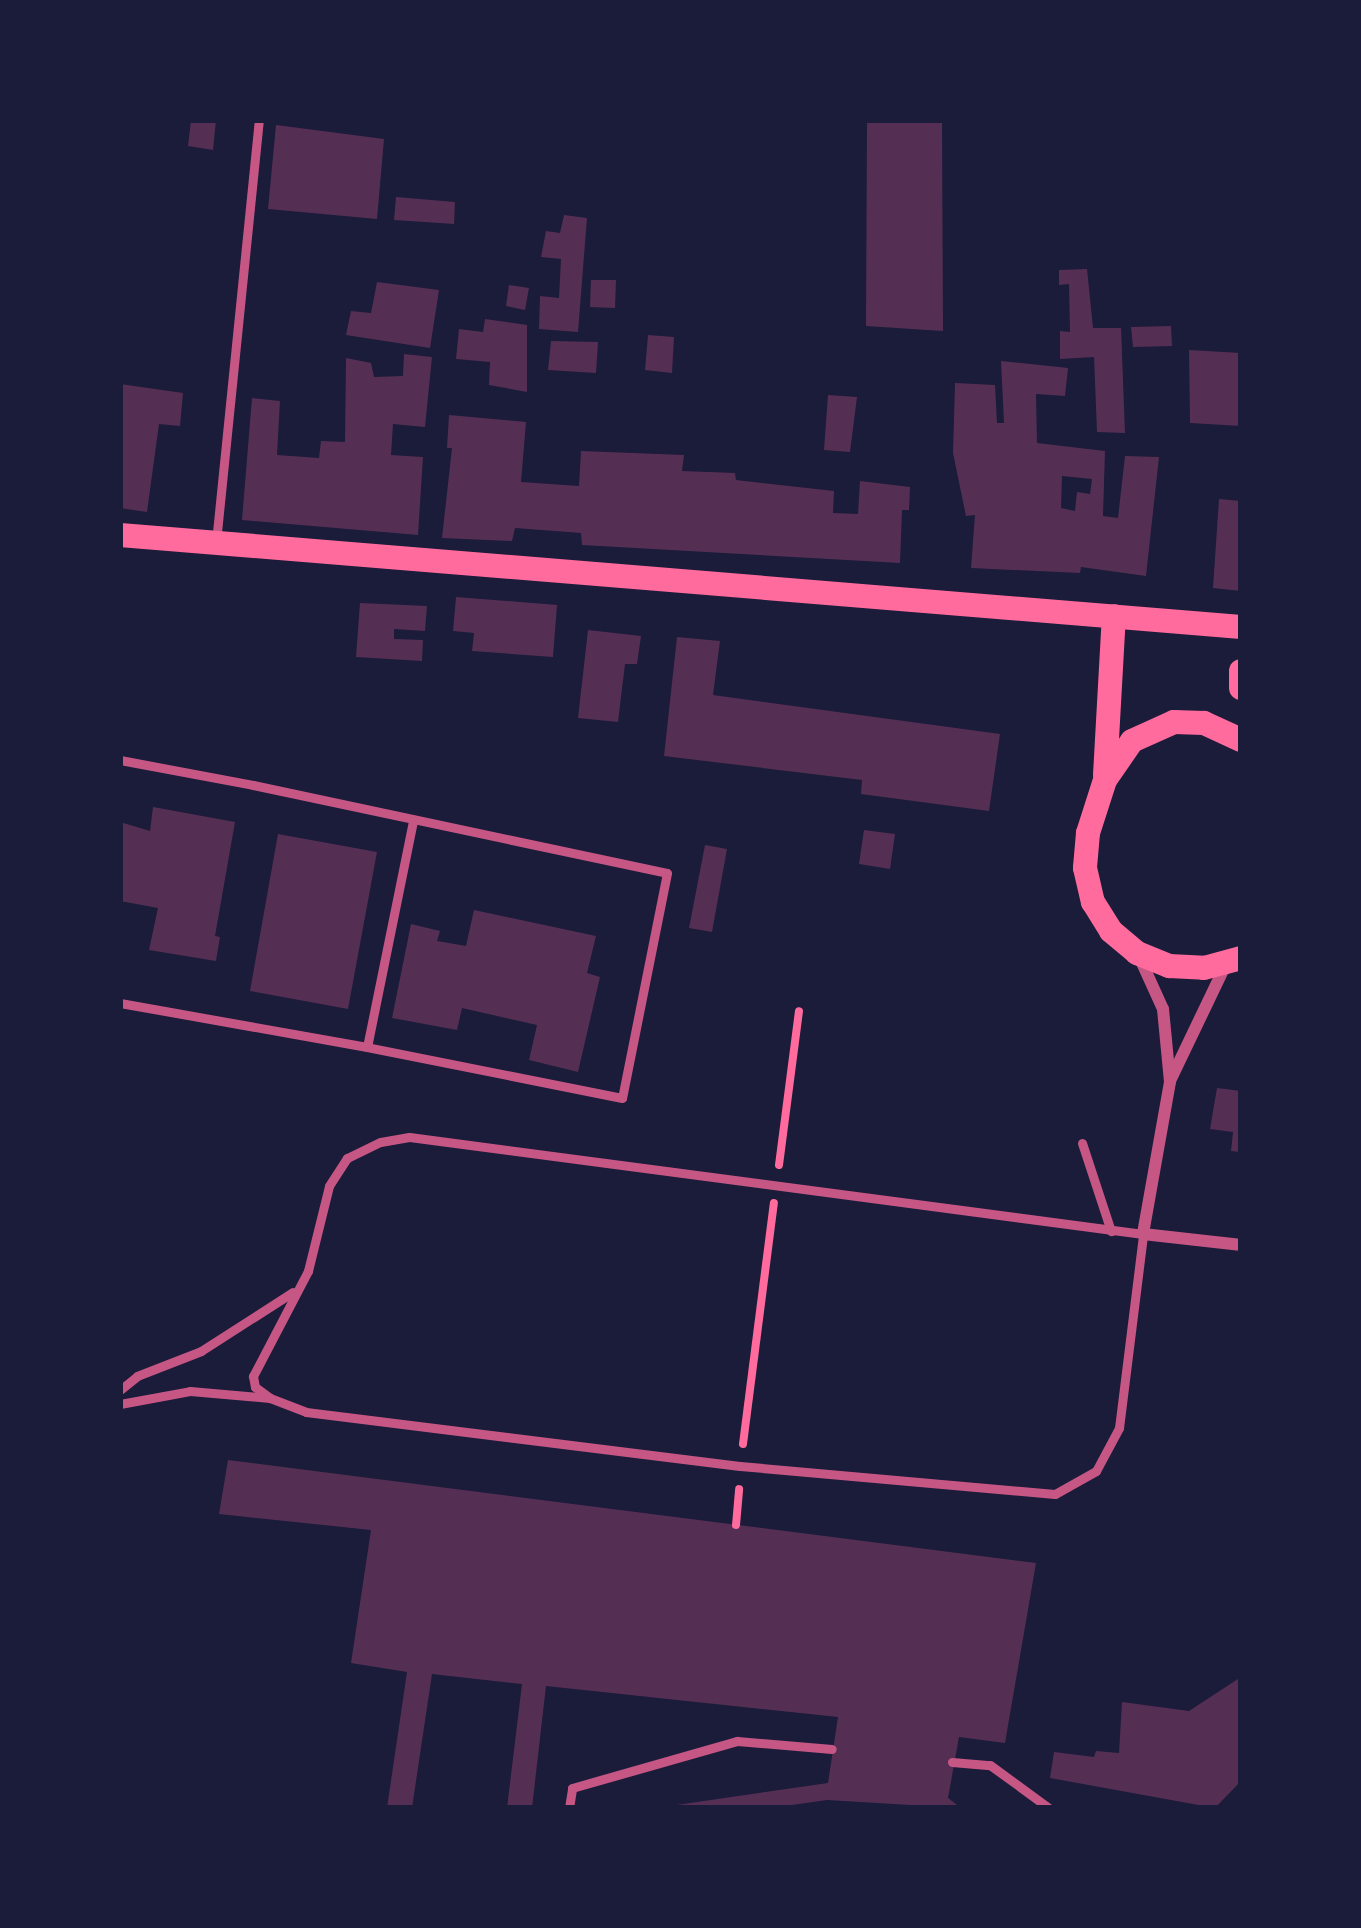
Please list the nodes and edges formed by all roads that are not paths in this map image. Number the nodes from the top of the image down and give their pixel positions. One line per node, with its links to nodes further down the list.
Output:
1 (259, 120): 4 (lane)
2 (120, 535): 3 (main road)
3 (160, 538): 4 (main road); 5 (main road)
4 (216, 542): 6 (main road)
5 (120, 554)
6 (1114, 616): 7 (main road); 12 (main road)
7 (1241, 627)
8 (1241, 671): 9 (main road)
9 (1241, 688)
10 (1241, 740): 12 (main road)
11 (120, 760): 13 (lane)
12 (1105, 780): 14 (main road)
13 (413, 820): 17 (lane); 17 (lane)
14 (1137, 953): 15 (main road); 18 (street)
15 (1234, 961): 18 (street)
16 (120, 1003): 17 (lane)
17 (367, 1047)
18 (1170, 1082): 21 (street)
19 (1082, 1143): 20 (lane)
20 (1111, 1231): 21 (lane); 23 (lane)
21 (1143, 1234): 22 (street); 25 (lane)
22 (1241, 1245)
23 (292, 1292): 24 (lane); 25 (lane)
24 (120, 1390)
25 (270, 1398): 26 (lane)
26 (120, 1404)
27 (832, 1750): 29 (lane)
28 (952, 1762): 30 (lane)
29 (569, 1808)
30 (1049, 1808)

